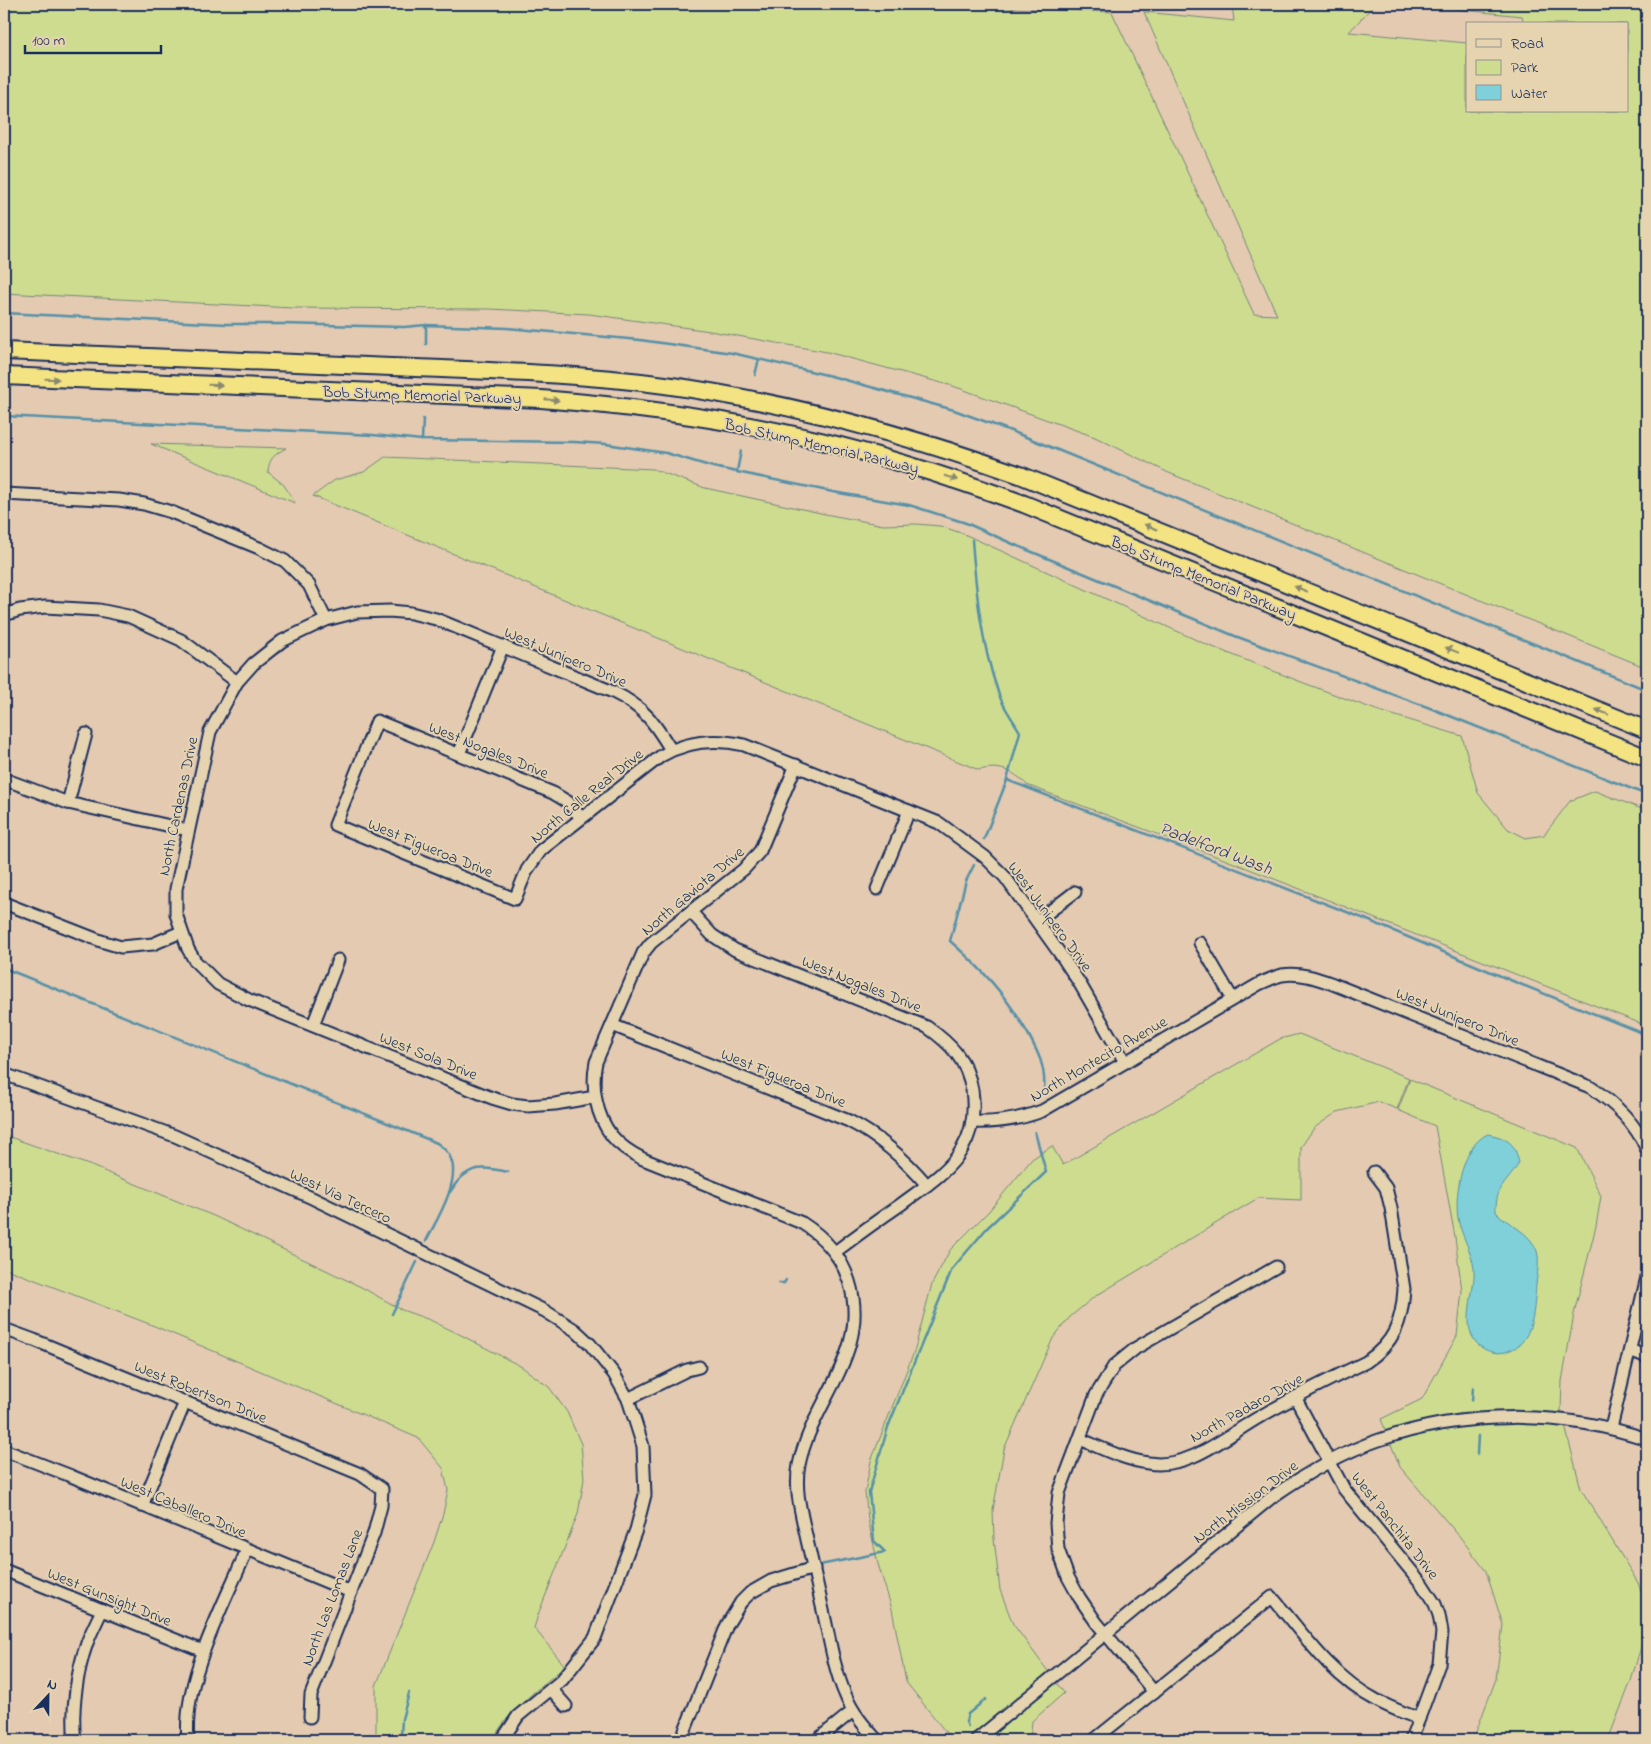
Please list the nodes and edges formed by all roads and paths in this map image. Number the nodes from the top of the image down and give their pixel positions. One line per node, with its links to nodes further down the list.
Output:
1 (4, 351): 8 (highway, Bob Stump Memorial Parkway, one-way to 1)
2 (4, 376): 12 (highway, Bob Stump Memorial Parkway, one-way to 12)
3 (4, 494): 5 (street)
4 (4, 615): 7 (street)
5 (326, 620): 6 (street, West Junipero Drive); 7 (street, North Cardenas Drive)
6 (503, 646): 10 (street, West Junipero Drive); 11 (street)
7 (237, 682): 19 (street, North Cardenas Drive)
8 (1647, 730)
9 (86, 734): 15 (street)
10 (671, 750): 13 (street, West Junipero Drive); 17 (street, North Calle Real Drive)
11 (459, 754): 17 (street, West Nogales Drive); 18 (street, West Nogales Drive)
12 (1647, 758)
13 (796, 765): 16 (street, West Junipero Drive); 24 (street, North Gaviota Drive)
14 (4, 779): 15 (street)
15 (68, 803): 19 (street)
16 (909, 811): 20 (street); 25 (street, West Junipero Drive)
17 (582, 818): 22 (street, North Calle Real Drive)
18 (335, 825): 22 (street, West Figueroa Drive)
19 (188, 830): 26 (street, North Cardenas Drive)
20 (877, 889)
21 (1075, 892): 25 (street)
22 (515, 899)
23 (4, 903): 26 (street)
24 (691, 912): 31 (street, North Gaviota Drive); 35 (street, West Nogales Drive)
25 (1037, 921): 32 (street, West Junipero Drive)
26 (181, 932): 30 (street, West Sola Drive)
27 (1200, 943): 29 (street)
28 (338, 960): 30 (street)
29 (1232, 998): 32 (street, North Montecito Avenue); 36 (street, West Junipero Drive)
30 (313, 1025): 34 (street, West Sola Drive)
31 (612, 1025): 34 (street, North Gaviota Drive); 38 (street, West Figueroa Drive)
32 (1125, 1062): 35 (street, North Montecito Avenue)
33 (4, 1074): 47 (street, West Via Tercero)
34 (595, 1097): 39 (street)
35 (972, 1122): 38 (street, West Nogales Drive)
36 (1647, 1150)
37 (1374, 1172): 46 (street, North Padaro Drive)
38 (927, 1185): 39 (street, West Nogales Drive)
39 (835, 1252): 57 (street)
40 (1276, 1267): 50 (street)
41 (1647, 1277): 43 (street)
42 (4, 1329): 48 (street, West Robertson Drive)
43 (1630, 1350): 44 (street); 49 (street)
44 (1647, 1357)
45 (699, 1367): 47 (street)
46 (1296, 1397): 50 (street, North Padaro Drive); 53 (street, West Panchita Drive)
47 (628, 1399): 63 (street, West Via Tercero)
48 (185, 1402): 54 (street, West Robertson Drive); 55 (street)
49 (1611, 1428): 51 (street, North Mission Drive); 53 (street, North Mission Drive)
50 (1080, 1439): 61 (street)
51 (1647, 1439)
52 (4, 1450): 55 (street, West Caballero Drive)
53 (1329, 1462): 61 (street, North Mission Drive); 68 (street, West Panchita Drive)
54 (382, 1489): 59 (street, North Las Lomas Lane)
55 (142, 1506): 56 (street, West Caballero Drive)
56 (247, 1550): 59 (street, West Caballero Drive); 62 (street)
57 (814, 1568): 66 (street); 72 (street)
58 (4, 1570): 60 (street, West Gunsight Drive)
59 (351, 1592): 67 (street, North Las Lomas Lane)
60 (102, 1610): 62 (street, West Gunsight Drive); 69 (street)
61 (1104, 1633): 64 (street); 75 (street, North Mission Drive)
62 (203, 1651): 70 (street)
63 (551, 1689): 65 (street); 71 (street, West Via Tercero)
64 (1154, 1692): 68 (street); 76 (street)
65 (566, 1706)
66 (852, 1711): 73 (street); 74 (street)
67 (310, 1717)
68 (1419, 1719): 77 (street, West Panchita Drive)
69 (75, 1740)
70 (188, 1740)
71 (502, 1740)
72 (681, 1740)
73 (817, 1740)
74 (877, 1740)
75 (976, 1740)
76 (1094, 1740)
77 (1411, 1740)

